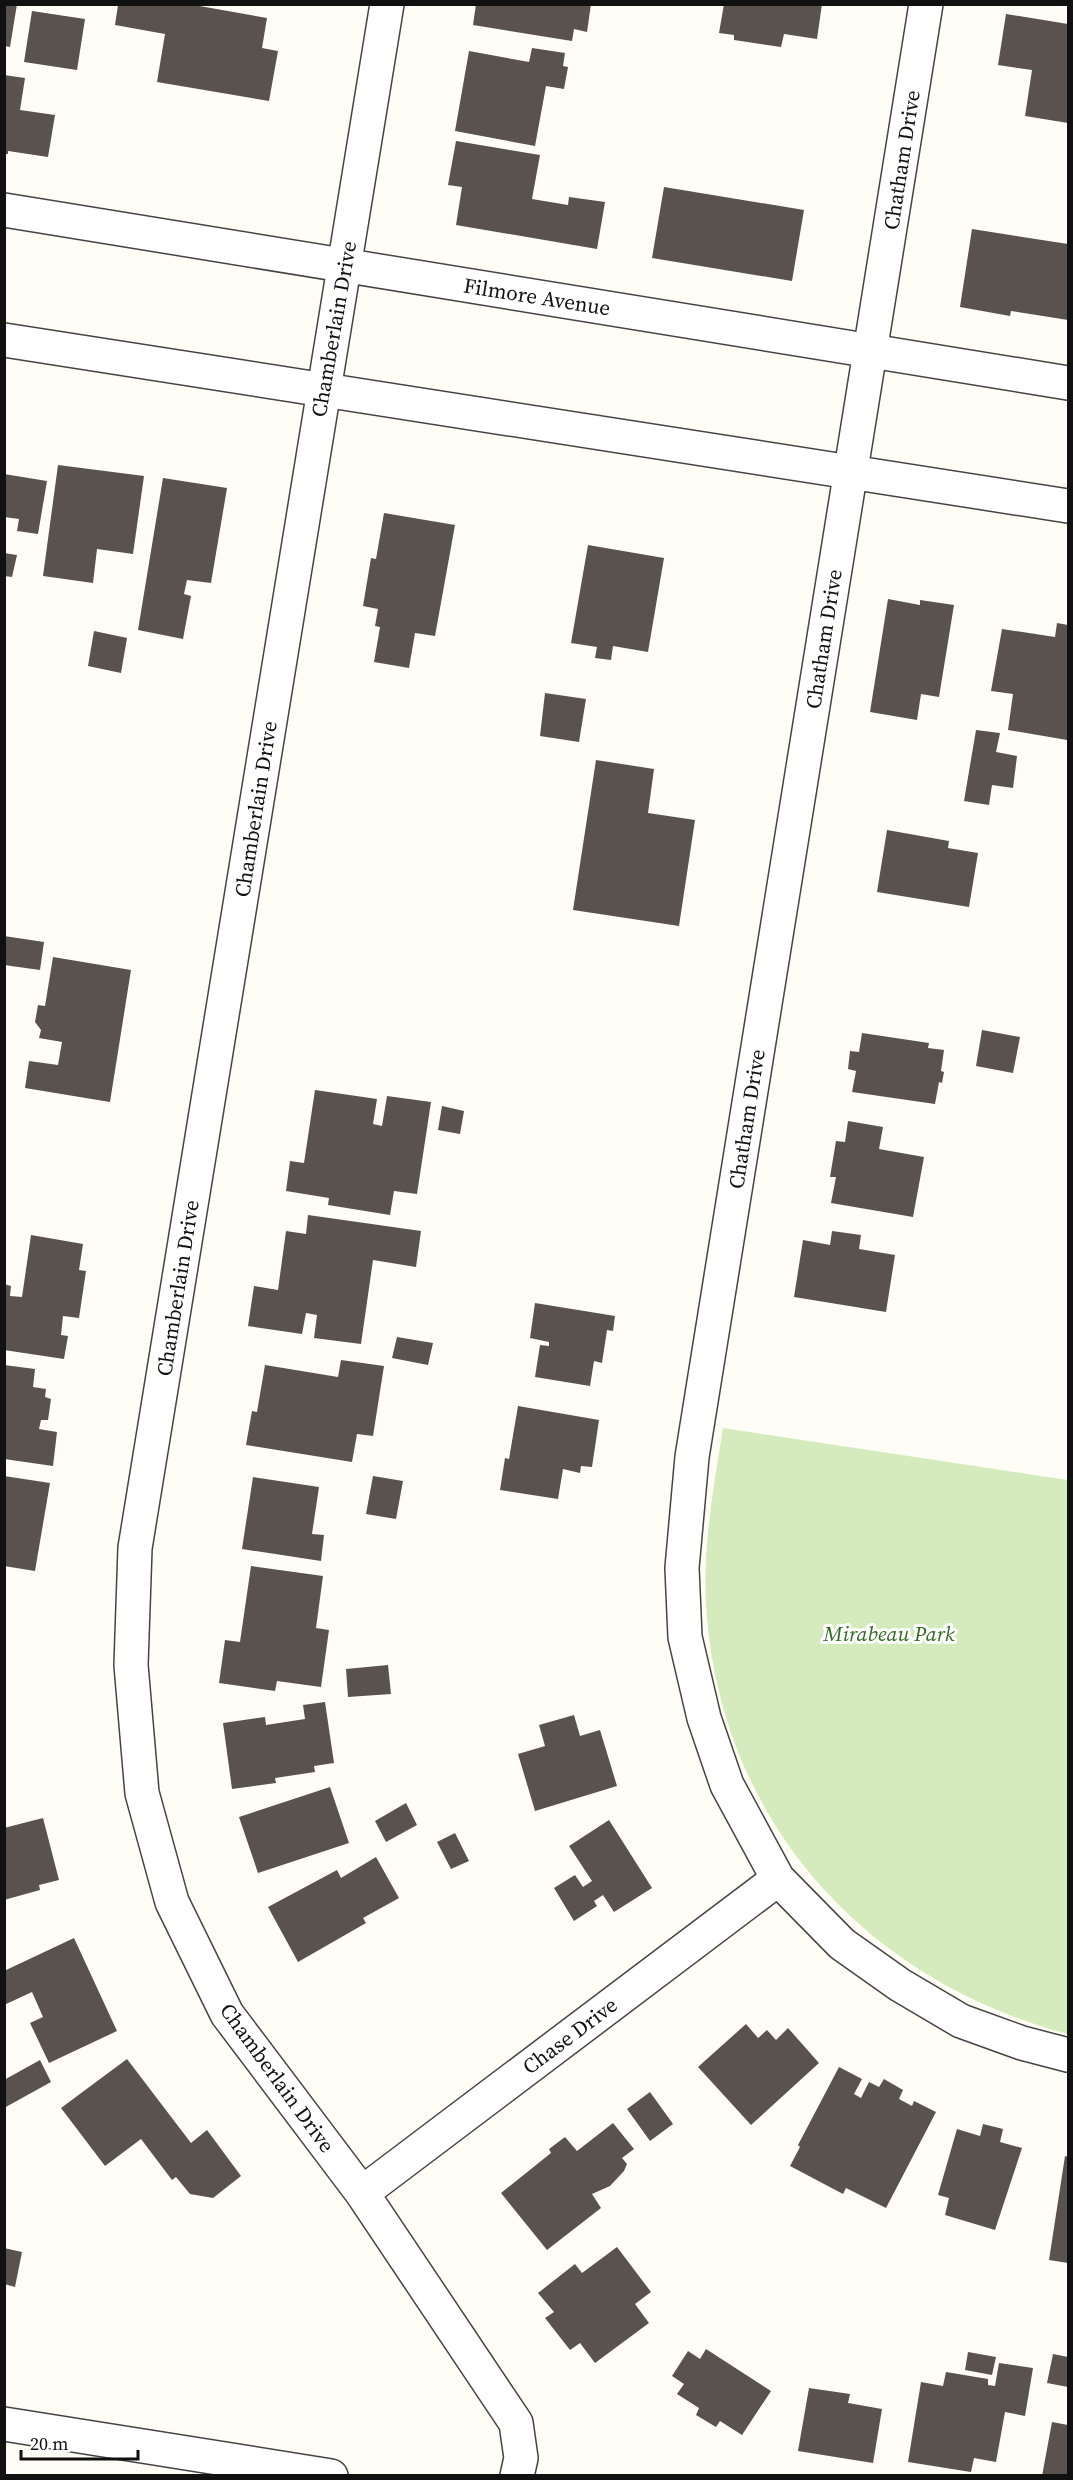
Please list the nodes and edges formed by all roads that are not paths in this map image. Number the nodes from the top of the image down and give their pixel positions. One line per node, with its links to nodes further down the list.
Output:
1 (387, 4): 4 (street, Chamberlain Drive)
2 (926, 4): 6 (street, Chatham Drive)
3 (4, 210): 4 (street, Filmore Avenue)
4 (345, 265): 6 (street, Filmore Avenue); 8 (street, Chamberlain Drive)
5 (4, 340): 8 (street)
6 (872, 351): 7 (street, Filmore Avenue); 9 (street, Chatham Drive)
7 (1068, 383)
8 (324, 390): 9 (street); 13 (street, Chamberlain Drive)
9 (851, 472): 10 (street); 11 (street, Chatham Drive)
10 (1068, 506)
11 (778, 1879): 12 (street, Chatham Drive); 13 (street, Chase Drive)
12 (1068, 2055)
13 (362, 2193): 16 (street, Chamberlain Drive)
14 (4, 2424): 15 (street)
15 (331, 2475)
16 (517, 2475)

